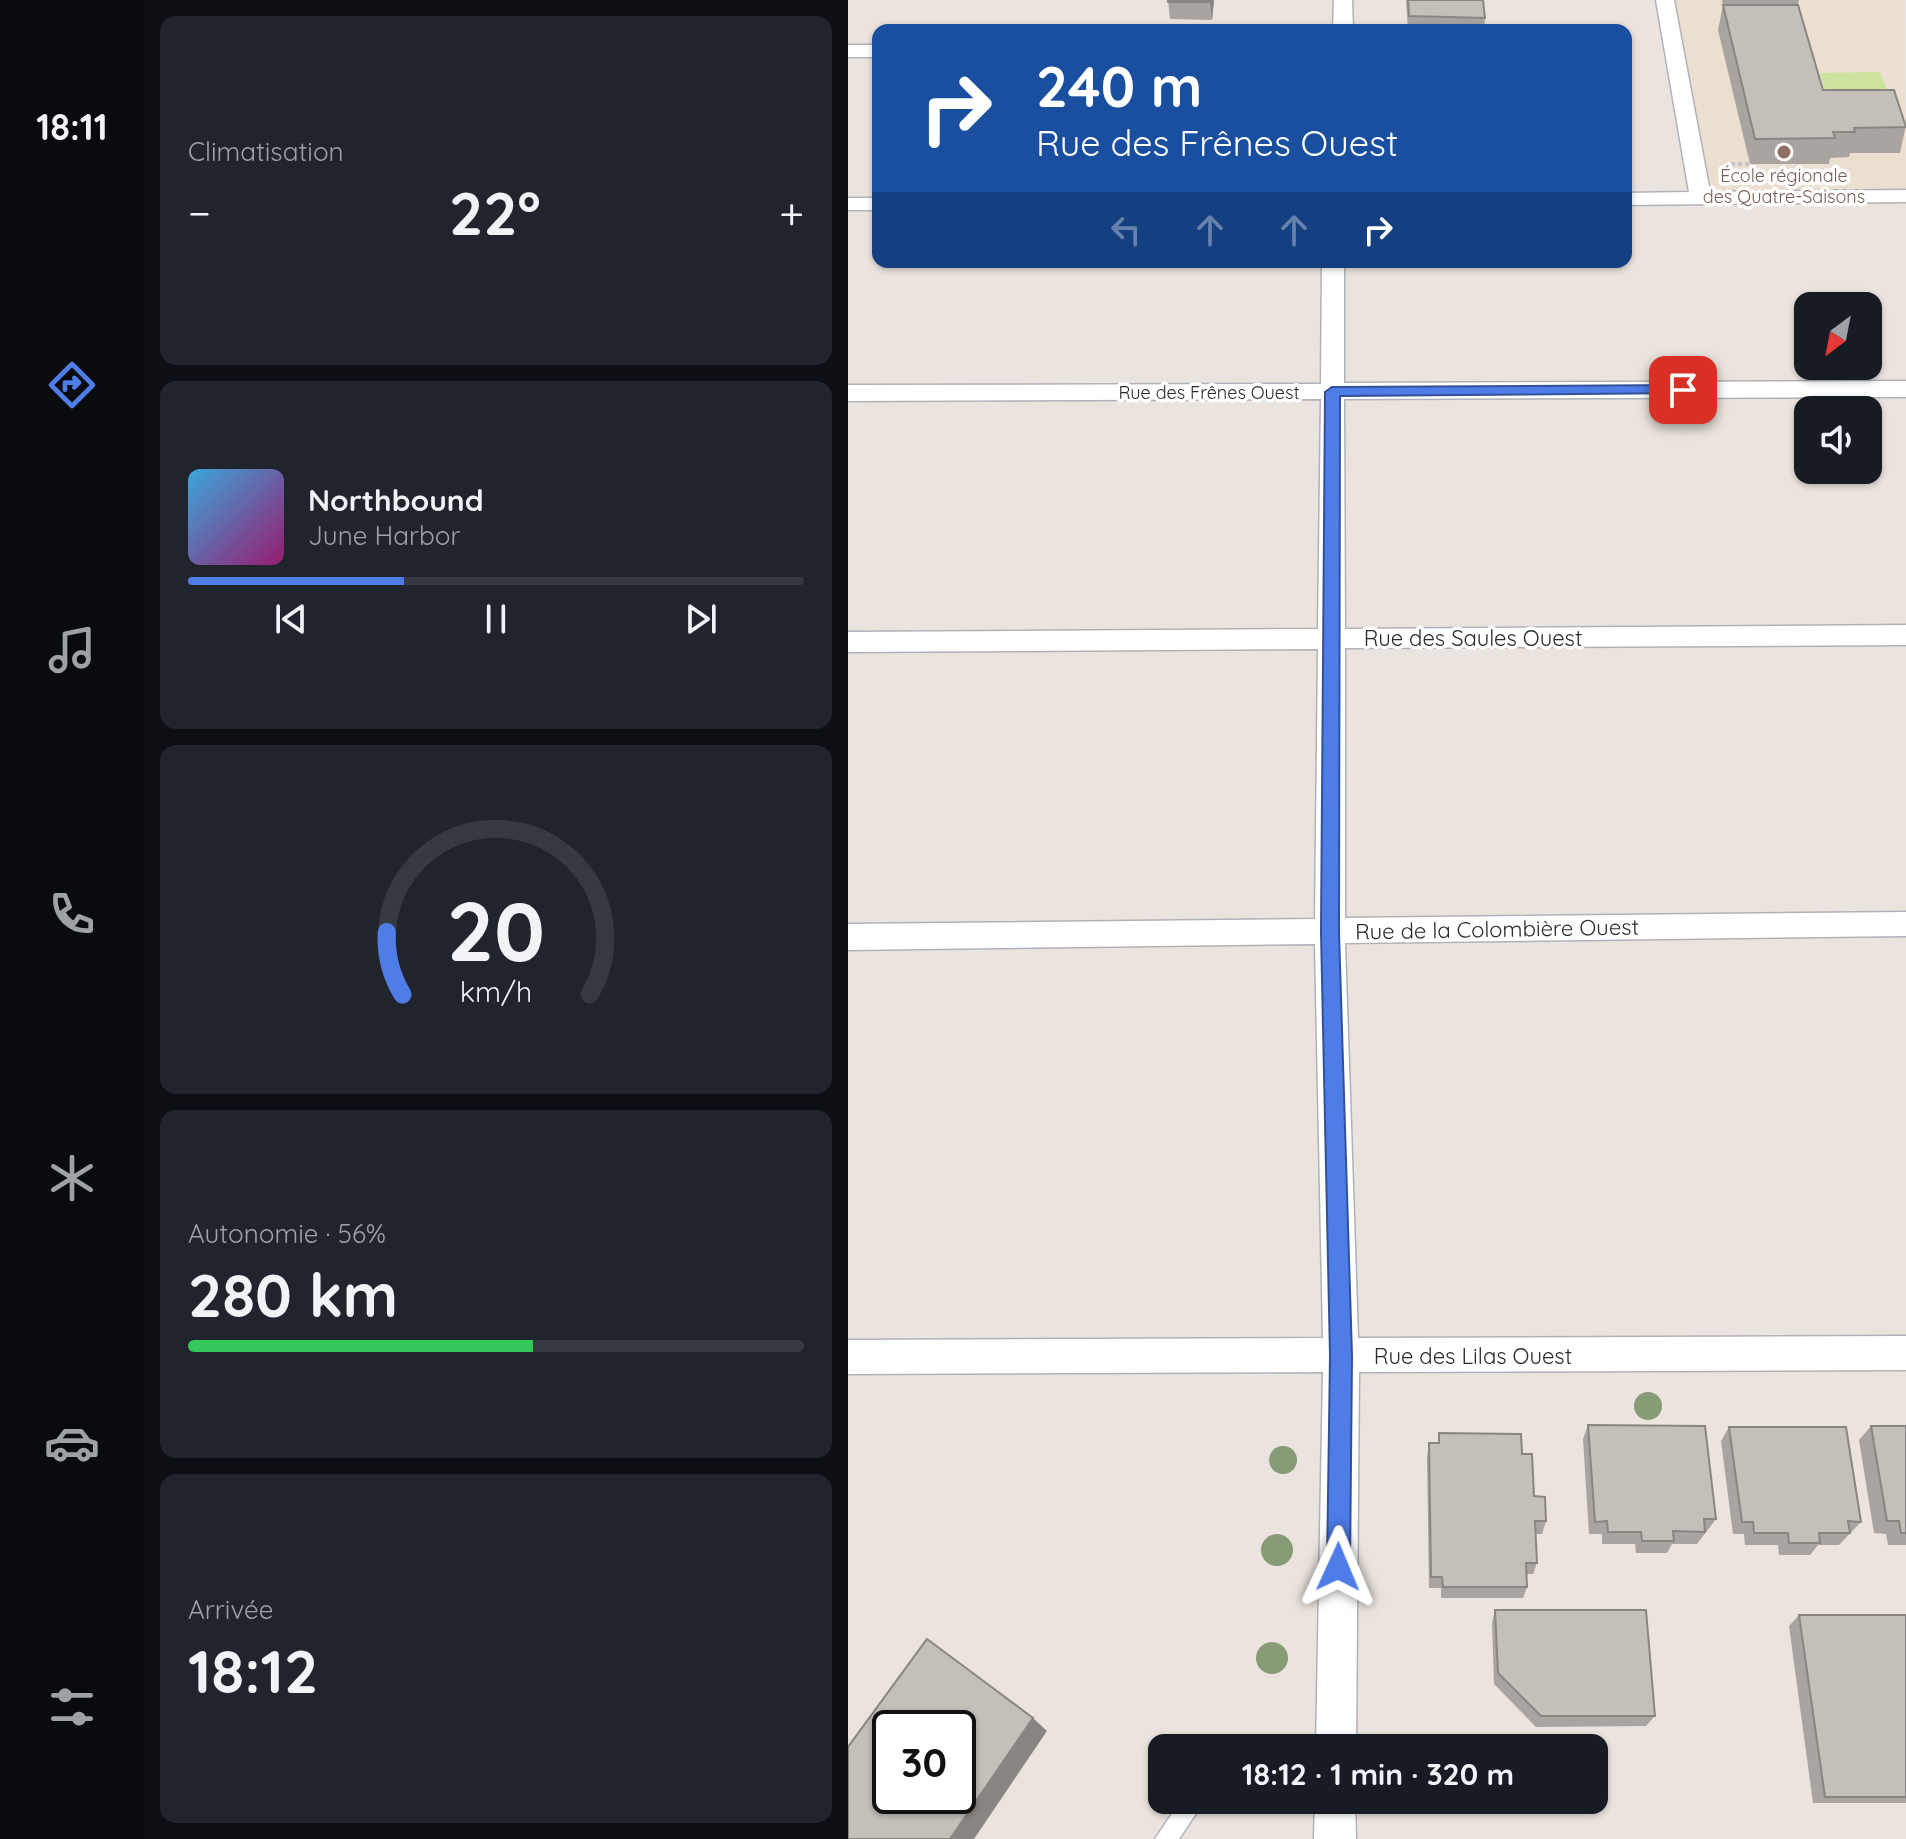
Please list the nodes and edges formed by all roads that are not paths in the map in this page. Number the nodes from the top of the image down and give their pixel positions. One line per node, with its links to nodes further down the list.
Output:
1 (1343, 0): 3 (street)
2 (1665, 0): 8 (street)
3 (1343, 24)
4 (848, 51): 5 (street)
5 (872, 51)
6 (1906, 196): 8 (street)
7 (1632, 199): 8 (street)
8 (1701, 199)
9 (848, 204): 10 (street)
10 (872, 204)
11 (1333, 268): 13 (street)
12 (1906, 389): 13 (street, Rue des Frênes Ouest)
13 (1332, 392): 14 (street, Rue des Frênes Ouest); 16 (street)
14 (848, 393)
15 (1906, 635): 16 (street, Rue des Saules Ouest)
16 (1331, 640): 17 (street, Rue des Saules Ouest); 19 (street)
17 (848, 642)
18 (1906, 924): 19 (street, Rue de la Colombière Ouest)
19 (1330, 932): 20 (street, Rue de la Colombière Ouest); 22 (street)
20 (848, 937)
21 (1906, 1353): 22 (street, Rue des Lilas Ouest)
22 (1341, 1356): 23 (street, Rue des Lilas Ouest); 24 (street)
23 (848, 1357)
24 (1336, 1734)
25 (1184, 1814): 27 (lane)
26 (1335, 1814): 28 (street)
27 (1166, 1839)
28 (1335, 1839)

